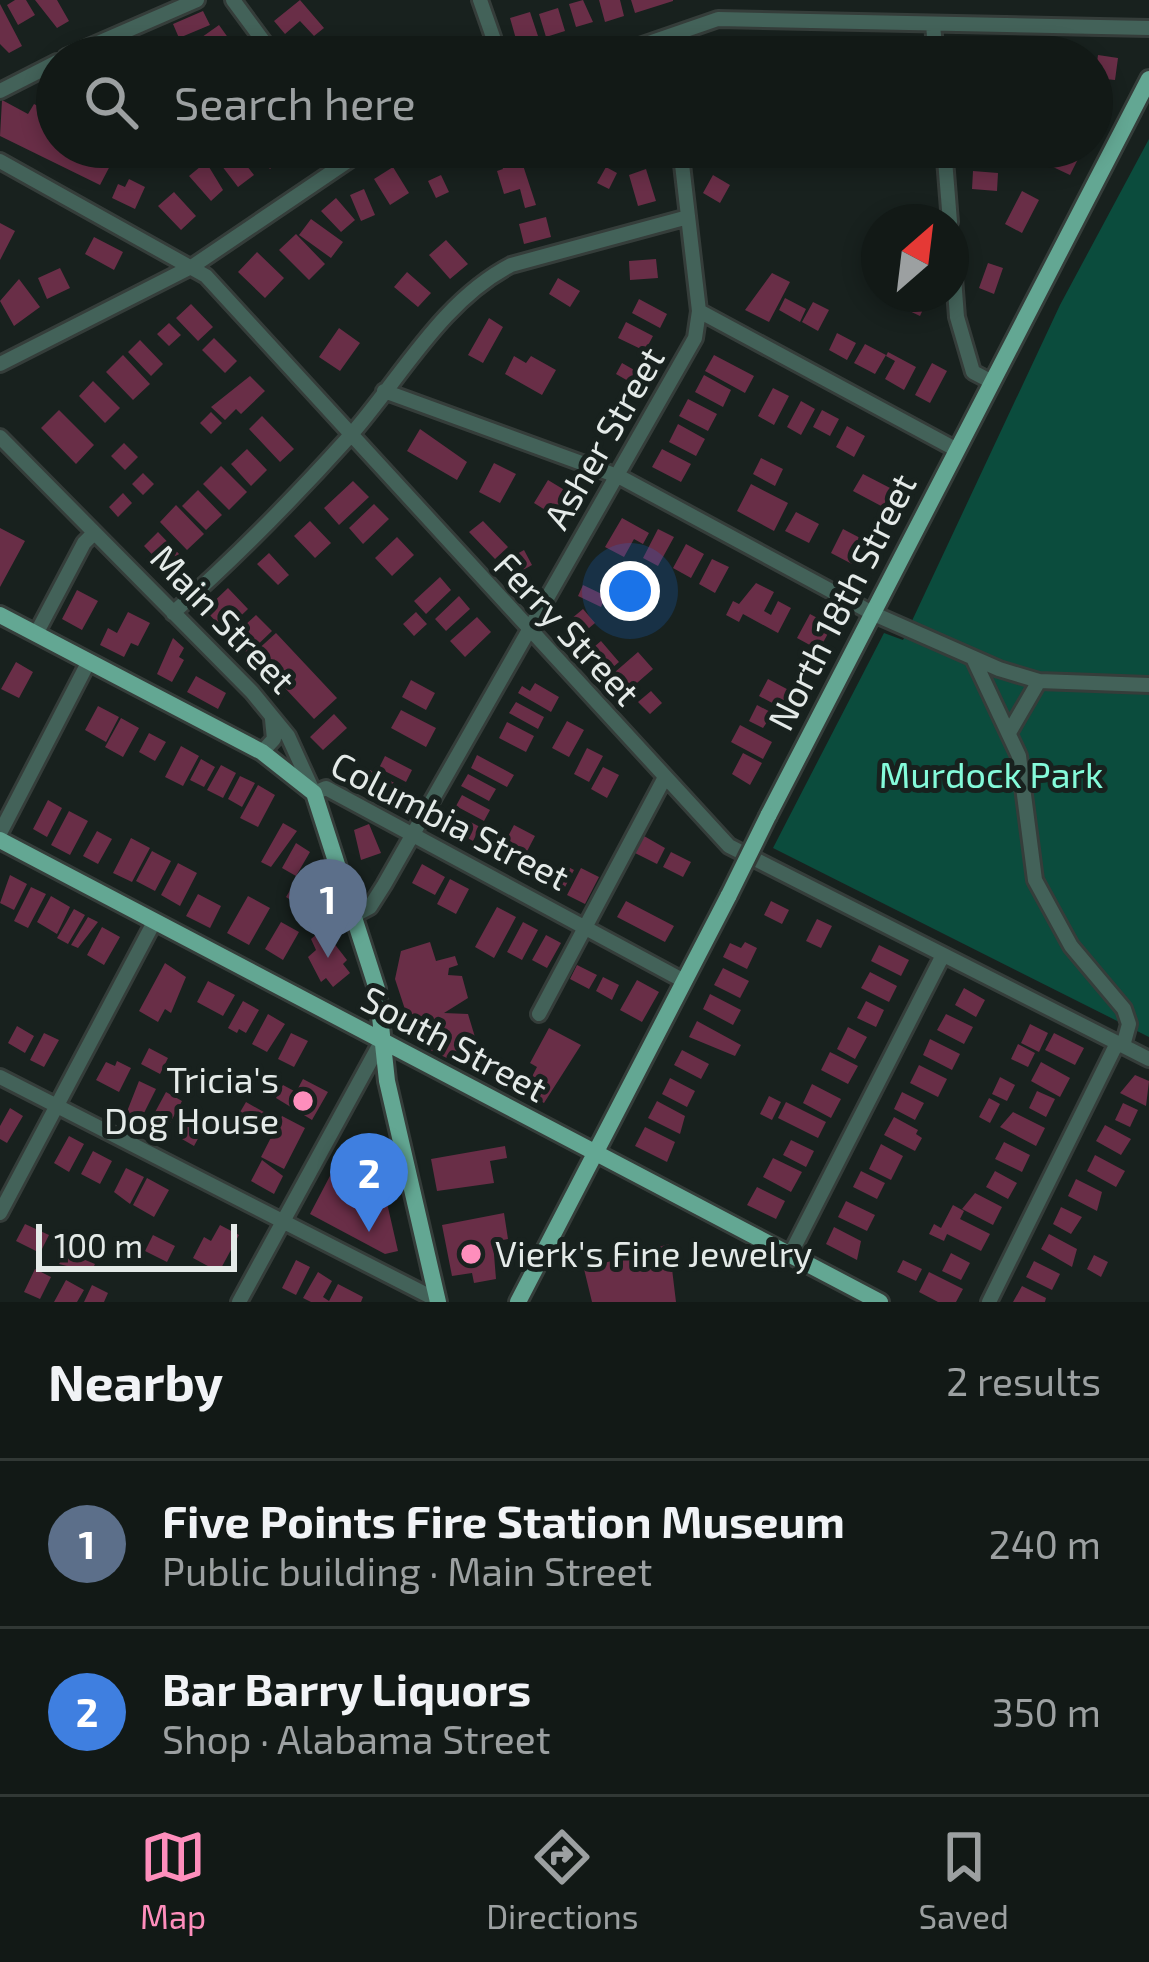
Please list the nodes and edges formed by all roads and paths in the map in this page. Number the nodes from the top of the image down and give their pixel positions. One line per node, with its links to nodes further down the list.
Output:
1 (197, 0): 8 (street)
2 (233, 0): 9 (street)
3 (480, 0): 10 (street)
4 (712, 0): 5 (street)
5 (718, 19): 6 (street); 11 (street)
6 (932, 25): 7 (street); 12 (street)
7 (1149, 28)
8 (115, 36)
9 (260, 36)
10 (493, 36)
11 (673, 36)
12 (933, 36)
13 (36, 73): 15 (street)
14 (1149, 79): 16 (main road, North 18th Street)
15 (0, 91)
16 (1113, 148)
17 (0, 161): 24 (street, Ferry Street)
18 (327, 168): 24 (street)
19 (682, 168): 23 (street, Asher Street)
20 (946, 168): 22 (street)
21 (1103, 168): 28 (main road, North 18th Street)
22 (949, 204)
23 (688, 217): 25 (street, Asher Street); 29 (street)
24 (193, 266): 27 (street); 30 (street, Ferry Street)
25 (699, 310): 32 (street); 33 (street, Asher Street)
26 (957, 312): 28 (street)
27 (0, 364)
28 (992, 382): 32 (main road, North 18th Street)
29 (384, 391): 30 (street); 33 (street)
30 (350, 436): 35 (street); 38 (street, Ferry Street)
31 (0, 437): 34 (street, Main Street)
32 (957, 450): 36 (main road, North 18th Street)
33 (620, 477): 36 (street); 38 (street, Asher Street)
34 (94, 533): 35 (street, Main Street); 39 (street)
35 (173, 613): 44 (street, Main Street)
36 (874, 614): 40 (street); 55 (main road, North 18th Street, bridge)
37 (0, 615): 39 (main road, Columbia Street)
38 (527, 630): 47 (street, Ferry Street); 49 (street, Asher Street)
39 (36, 634): 41 (main road, Columbia Street)
40 (973, 658): 42 (street); 45 (street)
41 (89, 661): 46 (main road, Columbia Street); 50 (street)
42 (1039, 681): 43 (street); 45 (street)
43 (1149, 685)
44 (272, 718): 46 (street); 48 (street, Main Street)
45 (1010, 730): 58 (street)
46 (262, 752): 48 (main road, Columbia Street)
47 (664, 779): 53 (street); 54 (street, Ferry Street)
48 (314, 793): 49 (street, Columbia Street); 51 (main road, Main Street)
49 (412, 835): 51 (street, Asher Street); 53 (street, Columbia Street)
50 (0, 837): 52 (main road, South Street)
51 (355, 914): 57 (main road, Main Street)
52 (153, 924): 57 (main road, South Street); 61 (street)
53 (584, 926): 55 (street, Columbia Street); 56 (street)
54 (944, 955): 58 (street, Ferry Street); 65 (street)
55 (684, 981): 62 (main road, North 18th Street)
56 (539, 1014)
57 (381, 1042): 62 (main road, South Street); 64 (street); 67 (main road, Main Street)
58 (1120, 1044): 59 (street, Ferry Street); 70 (street)
59 (1149, 1059)
60 (0, 1077): 61 (street)
61 (56, 1105): 63 (street); 64 (street)
62 (596, 1156): 65 (main road, South Street); 69 (main road, North 18th Street)
63 (0, 1213)
64 (280, 1223): 67 (street); 68 (street)
65 (790, 1256): 66 (main road, South Street)
66 (868, 1299)
67 (437, 1301)
68 (239, 1302)
69 (518, 1302)
70 (989, 1302)

